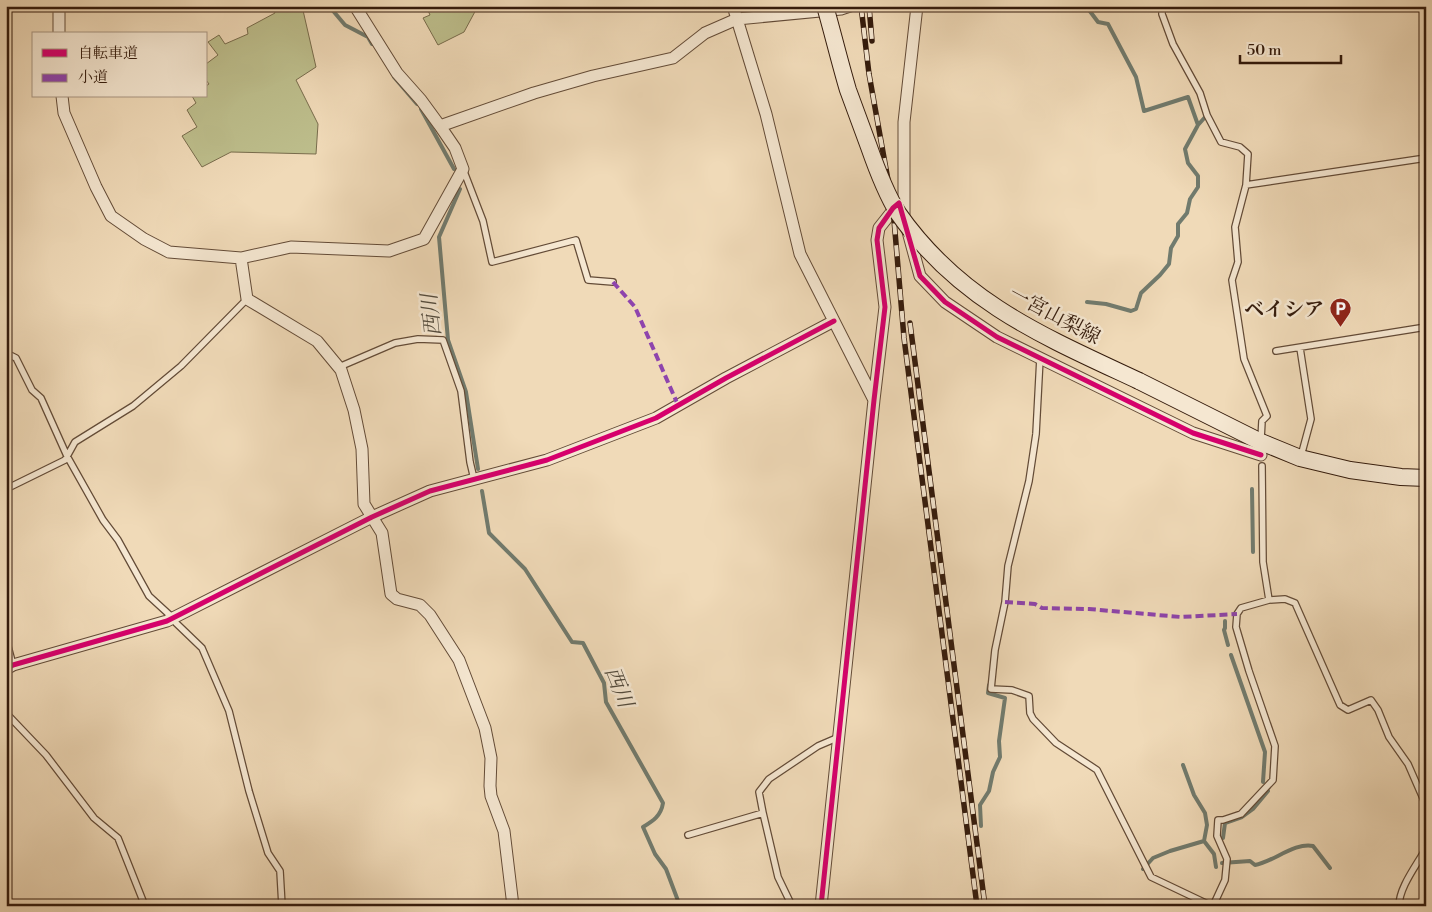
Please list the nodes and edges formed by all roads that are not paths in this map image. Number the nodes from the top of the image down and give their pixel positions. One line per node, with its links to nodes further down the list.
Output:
1 (59, 6): 8 (street)
2 (355, 6): 10 (street)
3 (733, 6): 7 (street)
4 (917, 6): 14 (street)
5 (1162, 6): 13 (lane)
6 (839, 7): 7 (street); 26 (main road, 一宮山梨線, bridge)
7 (736, 19): 10 (street); 18 (street)
8 (59, 32)
9 (62, 98): 15 (street)
10 (440, 126): 12 (street)
11 (1426, 158): 13 (lane)
12 (463, 168): 15 (street); 16 (lane)
13 (1246, 185): 26 (lane)
14 (904, 218): 23 (street); 25 (street)
15 (241, 258): 17 (street)
16 (613, 282)
17 (247, 299): 24 (street); 27 (lane)
18 (834, 321): 25 (street); 30 (street)
19 (1426, 327): 20 (lane)
20 (1300, 348): 21 (lane); 28 (lane)
21 (1276, 351)
22 (6, 353): 27 (lane)
23 (1040, 358): 26 (street); 48 (lane)
24 (339, 367): 30 (lane); 32 (street)
25 (874, 400): 38 (street)
26 (1261, 455): 28 (main road, 一宮山梨線); 33 (lane)
27 (67, 456): 31 (lane); 34 (lane)
28 (1300, 458): 29 (main road, 一宮山梨線)
29 (1426, 478)
30 (474, 479): 32 (street)
31 (6, 489)
32 (372, 517): 34 (street); 45 (street)
33 (1269, 600): 40 (lane); 48 (lane)
34 (173, 618): 36 (street); 44 (lane)
35 (6, 639): 36 (lane)
36 (10, 667)
37 (6, 712): 43 (lane)
38 (839, 737): 39 (lane); 47 (street)
39 (763, 813): 41 (lane); 46 (lane)
40 (1426, 819)
41 (688, 836)
42 (1426, 848): 49 (lane)
43 (145, 906)
44 (282, 906)
45 (513, 906)
46 (792, 906)
47 (821, 906)
48 (1212, 906)
49 (1399, 906)

